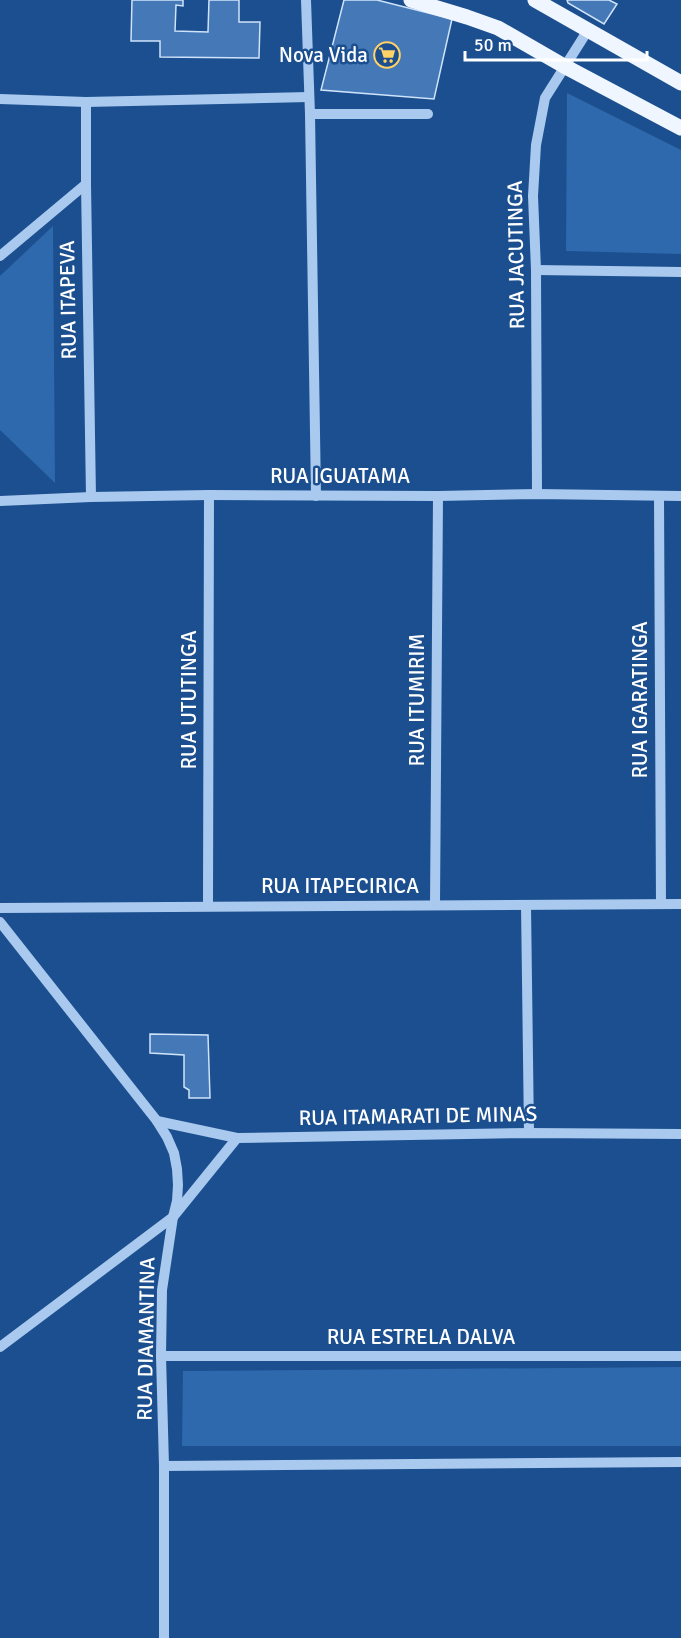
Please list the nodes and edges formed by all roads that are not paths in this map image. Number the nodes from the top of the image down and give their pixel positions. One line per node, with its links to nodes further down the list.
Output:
1 (306, 0): 7 (street)
2 (411, 0): 5 (main road)
3 (535, 0): 4 (main road)
4 (588, 30): 5 (street, RUA JACUTINGA); 6 (main road)
5 (564, 66): 12 (main road); 15 (street, RUA JACUTINGA)
6 (681, 83)
7 (309, 97): 9 (street); 10 (street)
8 (0, 99): 9 (street)
9 (86, 102): 13 (street, RUA ITAPEVA)
10 (310, 114): 11 (street); 20 (street)
11 (428, 114)
12 (681, 128)
13 (86, 184): 14 (street); 23 (street, RUA ITAPEVA)
14 (0, 256)
15 (536, 270): 16 (street); 17 (street, RUA JACUTINGA)
16 (681, 273)
17 (537, 494): 19 (street, RUA IGUATAMA); 21 (street, RUA IGUATAMA)
18 (209, 495): 20 (street, RUA IGUATAMA); 23 (street, RUA IGUATAMA); 29 (street, RUA UTUTINGA)
19 (438, 495): 20 (street, RUA IGUATAMA); 27 (street, RUA ITUMIRIM)
20 (316, 496)
21 (659, 496): 22 (street, RUA IGUATAMA); 25 (street, RUA IGARATINGA)
22 (681, 496)
23 (91, 497): 24 (street, RUA IGUATAMA)
24 (0, 501)
25 (661, 904): 26 (street, RUA ITAPECIRICA); 28 (street, RUA ITAPECIRICA)
26 (681, 904)
27 (435, 905): 28 (street, RUA ITAPECIRICA); 29 (street, RUA ITAPECIRICA)
28 (526, 905): 33 (street)
29 (208, 906): 30 (street, RUA ITAPECIRICA)
30 (0, 908)
31 (0, 922): 32 (street, RUA DIAMANTINA)
32 (157, 1121): 35 (street, RUA ITAMARATI DE MINAS); 36 (street, RUA DIAMANTINA)
33 (529, 1133): 34 (street, RUA ITAMARATI DE MINAS); 35 (street, RUA ITAMARATI DE MINAS)
34 (681, 1134)
35 (237, 1138): 36 (street)
36 (173, 1217): 37 (street); 38 (street, RUA DIAMANTINA)
37 (0, 1347)
38 (161, 1356): 39 (street, RUA ESTRELA DALVA); 41 (street, RUA DIAMANTINA)
39 (681, 1356)
40 (681, 1462): 41 (street)
41 (164, 1466): 42 (street, RUA DIAMANTINA)
42 (164, 1638)

